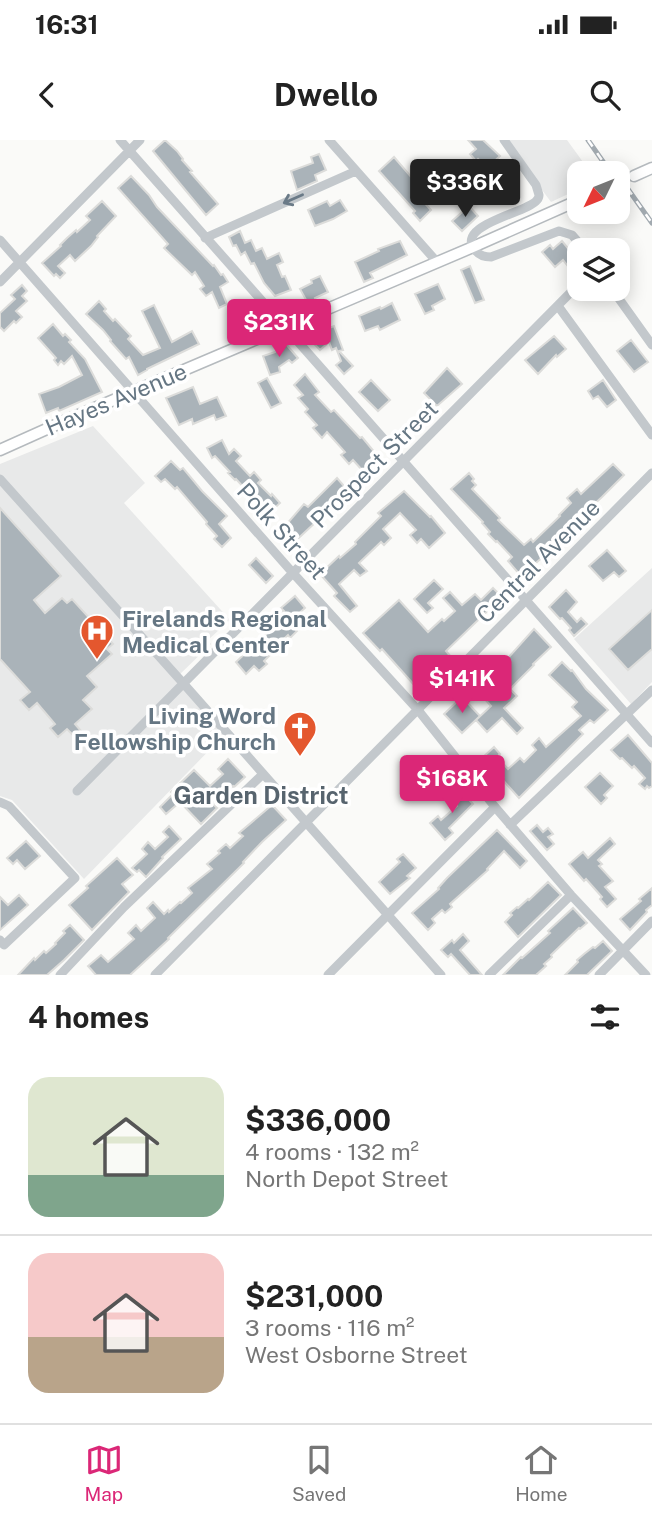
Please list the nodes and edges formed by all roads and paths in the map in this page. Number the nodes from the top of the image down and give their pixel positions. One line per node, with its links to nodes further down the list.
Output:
1 (120, 140): 5 (street)
2 (139, 140): 5 (street)
3 (329, 140): 7 (street)
4 (504, 140): 13 (street)
5 (129, 150): 10 (street); 14 (street)
6 (652, 168): 8 (main road)
7 (356, 171): 10 (street, one-way to 10); 15 (street)
8 (634, 176)
9 (567, 205): 13 (main road, Hayes Avenue)
10 (205, 238): 20 (street)
11 (576, 238): 13 (street)
12 (0, 240): 14 (street, Polk Street)
13 (473, 247): 15 (main road, Hayes Avenue)
14 (19, 261): 16 (street); 22 (street, Polk Street)
15 (437, 262): 20 (main road, Hayes Avenue)
16 (0, 282)
17 (567, 297): 19 (street, Prospect Street)
18 (621, 301): 21 (street)
19 (558, 306): 23 (street); 25 (street, Prospect Street)
20 (284, 328): 22 (main road, Hayes Avenue); 25 (street)
21 (652, 345)
22 (133, 392): 24 (main road, Hayes Avenue); 28 (street, Polk Street)
23 (652, 435)
24 (0, 450)
25 (404, 462): 28 (street, Prospect Street); 29 (street)
26 (652, 473): 29 (street, Central Avenue)
27 (0, 479): 30 (street)
28 (292, 572): 30 (street, Prospect Street); 32 (street, Polk Street)
29 (526, 600): 32 (street, Central Avenue); 33 (street)
30 (183, 683): 35 (street); 36 (street, Prospect Street)
31 (652, 691): 33 (street)
32 (418, 710): 38 (street, Polk Street); 39 (street, Central Avenue)
33 (628, 715): 34 (street); 40 (street)
34 (652, 743)
35 (263, 774): 39 (street); 46 (street)
36 (77, 791)
37 (5, 804): 44 (street)
38 (495, 807): 40 (street, Polk Street); 42 (street)
39 (306, 822): 42 (street); 47 (street, Central Avenue)
40 (510, 825): 41 (street, Polk Street)
41 (570, 895): 45 (street, Polk Street); 50 (street)
42 (387, 914): 48 (street); 49 (street)
43 (652, 921): 45 (street)
44 (2, 943)
45 (623, 950): 51 (street); 52 (street, Polk Street)
46 (60, 975)
47 (155, 975)
48 (328, 975)
49 (441, 975)
50 (489, 975)
51 (599, 975)
52 (646, 975)

